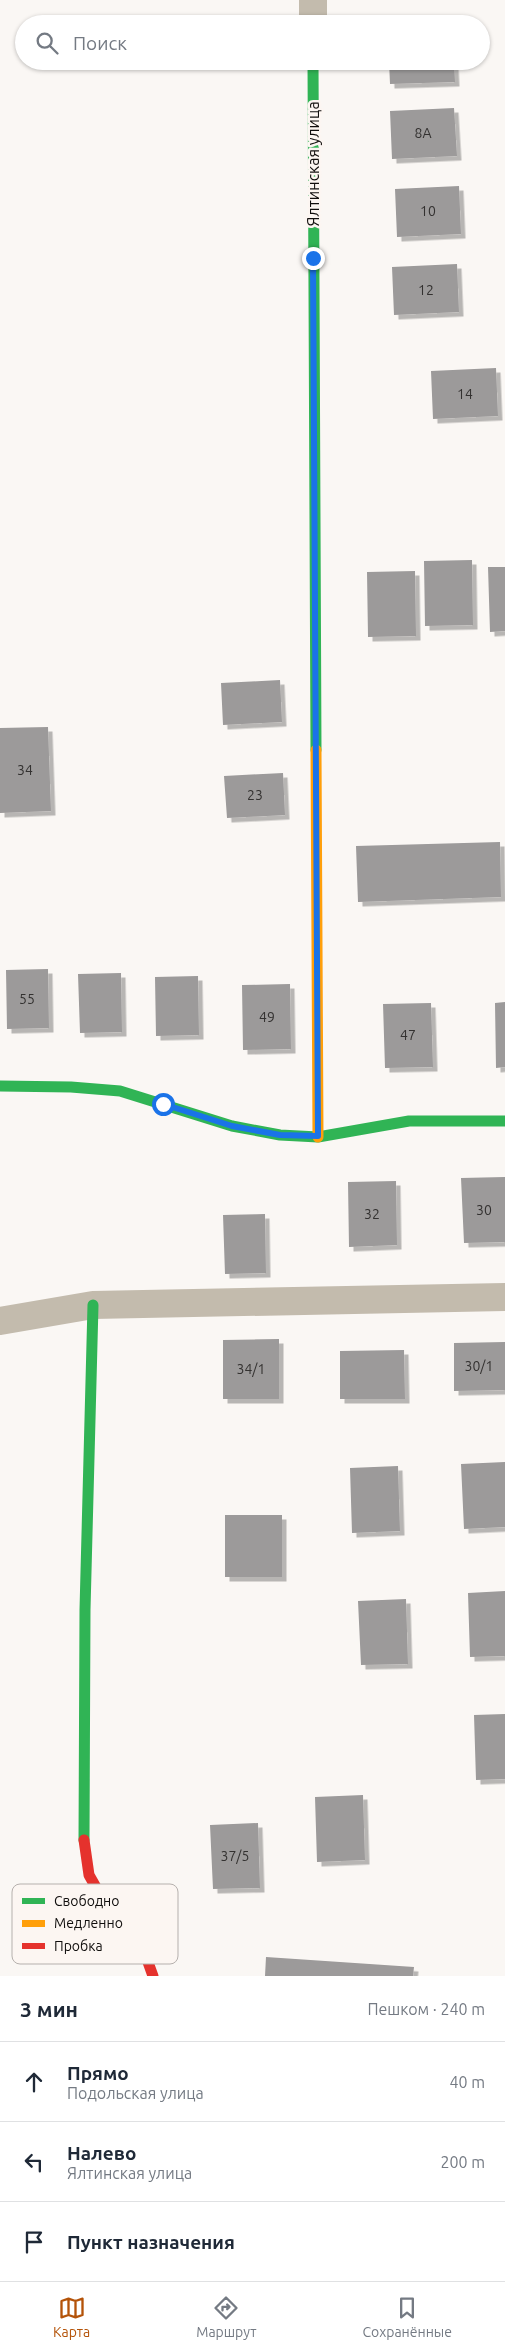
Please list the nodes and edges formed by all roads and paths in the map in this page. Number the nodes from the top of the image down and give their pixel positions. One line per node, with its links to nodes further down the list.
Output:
1 (313, 0): 2 (street)
2 (313, 15)
3 (313, 70): 6 (street, Ялтинская улица)
4 (0, 1086): 6 (street)
5 (505, 1121): 6 (street)
6 (318, 1136)
7 (505, 1297): 8 (street)
8 (93, 1305): 9 (street); 10 (street)
9 (0, 1321)
10 (94, 1884)
11 (149, 1964): 12 (street)
12 (153, 1976)

